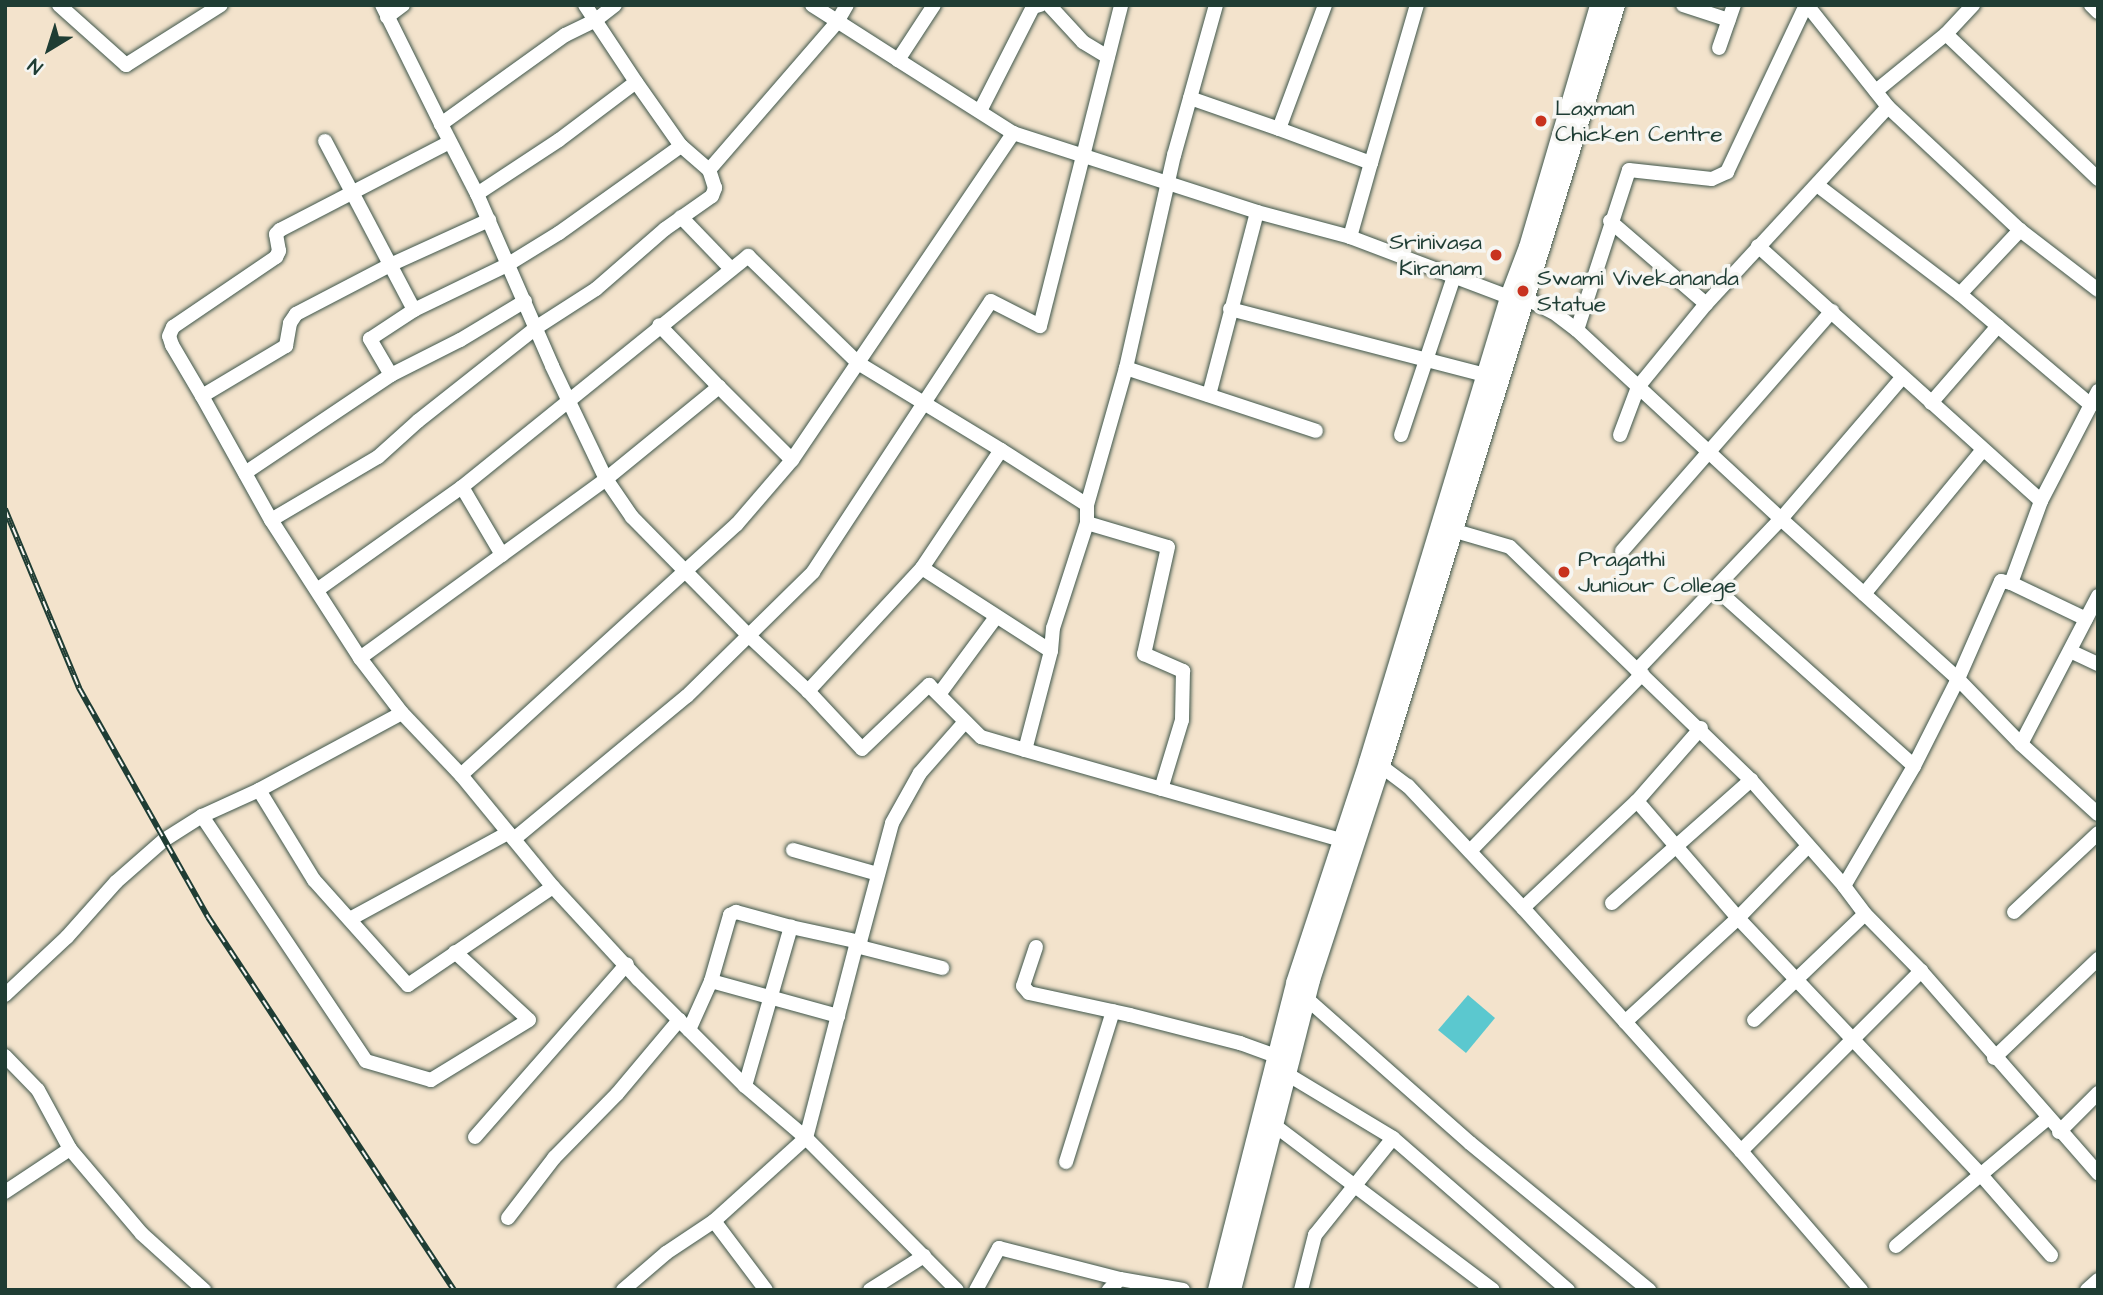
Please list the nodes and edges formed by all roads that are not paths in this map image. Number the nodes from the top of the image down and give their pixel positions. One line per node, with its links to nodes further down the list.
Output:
1 (59, 5): 2 (street)
2 (221, 5)
3 (403, 5): 22 (street)
4 (585, 5): 24 (street)
5 (615, 5): 24 (street)
6 (813, 5): 26 (street)
7 (847, 5): 26 (street)
8 (934, 5): 30 (street)
9 (1040, 5): 35 (street)
10 (1049, 5): 29 (street)
11 (1121, 5): 29 (street)
12 (1216, 5): 33 (street)
13 (1325, 5): 37 (street)
14 (1417, 5): 43 (street)
15 (1599, 5): 63 (main road)
16 (1616, 5): 63 (main road)
17 (1684, 5): 25 (street)
18 (1734, 5): 25 (street)
19 (1806, 5): 32 (street); 53 (street)
20 (1973, 5): 27 (street)
21 (2091, 5): 23 (street)
22 (385, 11): 36 (street)
23 (2098, 12)
24 (596, 20): 31 (street); 36 (street)
25 (1729, 20): 28 (street)
26 (837, 22): 30 (street); 44 (street)
27 (1946, 34): 32 (street); 45 (street)
28 (1718, 48)
29 (1108, 57): 42 (street)
30 (898, 60): 35 (street)
31 (636, 82): 41 (street); 49 (street)
32 (1875, 92): 34 (street)
33 (1190, 98): 37 (street); 46 (street)
34 (1888, 107): 47 (street); 54 (street)
35 (980, 111): 38 (street)
36 (441, 124): 40 (street)
37 (1279, 128): 43 (street)
38 (1013, 133): 42 (street); 74 (street)
39 (325, 141): 48 (street)
40 (450, 142): 48 (street); 49 (street)
41 (681, 146): 44 (street); 58 (street)
42 (1083, 156): 46 (street); 86 (street)
43 (1371, 163): 55 (street)
44 (709, 170): 51 (street)
45 (2098, 179)
46 (1167, 183): 50 (street); 75 (street)
47 (1817, 186): 56 (street); 62 (street)
48 (352, 192): 57 (street); 83 (street)
49 (477, 194): 52 (street)
50 (1257, 212): 55 (street); 66 (street)
51 (681, 217): 59 (street); 71 (street)
52 (489, 220): 57 (street); 58 (street)
53 (1610, 221): 65 (street); 72 (street)
54 (2020, 230): 61 (street); 62 (street)
55 (1350, 237): 60 (street)
56 (1758, 246): 65 (street); 68 (street)
57 (390, 265): 67 (street); 83 (street)
58 (507, 265): 64 (street); 67 (street)
59 (730, 268): 69 (street); 74 (street)
60 (1455, 274): 63 (street); 73 (street)
61 (2098, 290)
62 (1960, 294): 70 (street)
63 (1518, 298): 72 (street); 77 (main road); 103 (main road)
64 (525, 301): 71 (street); 76 (street)
65 (1706, 304): 80 (street)
66 (1230, 309): 73 (street); 82 (street)
67 (414, 310): 76 (street)
68 (1832, 311): 78 (street); 93 (street)
69 (659, 325): 79 (street); 84 (street)
70 (1998, 326): 85 (street); 87 (street)
71 (537, 327): 84 (street); 101 (street)
72 (1577, 330): 80 (street)
73 (1426, 358): 77 (street); 89 (street)
74 (858, 363): 86 (street); 94 (street)
75 (1126, 368): 82 (street); 99 (street)
76 (391, 375): 95 (street)
77 (1486, 375): 140 (main road)
78 (1902, 378): 85 (street); 100 (street)
79 (719, 387): 94 (street); 96 (street)
80 (1638, 387): 90 (street); 93 (street)
81 (2098, 391): 87 (street)
82 (1209, 395): 88 (street)
83 (202, 396): 95 (street)
84 (569, 402): 96 (street); 97 (street)
85 (1931, 403): 92 (street)
86 (923, 404): 91 (street); 115 (street)
87 (2091, 405): 98 (street)
88 (1315, 431)
89 (1401, 435)
90 (1620, 435)
91 (1001, 450): 99 (street); 106 (street)
92 (1982, 451): 98 (street); 111 (street)
93 (1707, 452): 100 (street); 104 (street)
94 (792, 460): 107 (street)
95 (245, 473): 101 (street)
96 (606, 479): 105 (street); 107 (street)
97 (462, 487): 105 (street); 110 (street)
98 (2041, 501): 108 (street)
99 (1087, 505): 102 (street)
100 (1781, 519): 109 (street); 111 (street)
101 (271, 520): 110 (street)
102 (1087, 523): 116 (street); 133 (street)
103 (1452, 530): 120 (street); 129 (main road)
104 (1622, 551)
105 (502, 555): 118 (street)
106 (922, 568): 113 (street); 122 (street)
107 (686, 571): 115 (street); 131 (street)
108 (2011, 583): 114 (street); 121 (street)
109 (1715, 588): 120 (street); 130 (street)
110 (317, 590): 118 (street)
111 (1864, 594): 121 (street)
112 (2098, 596): 114 (street)
113 (996, 617): 116 (street); 123 (street)
114 (2086, 619): 117 (street)
115 (747, 634): 122 (street); 139 (street)
116 (1051, 651): 128 (street)
117 (2070, 651): 119 (street); 127 (street)
118 (360, 658): 124 (street)
119 (2098, 664)
120 (1640, 672): 126 (street); 144 (street)
121 (1958, 679): 127 (street); 130 (street)
122 (808, 691): 123 (street)
123 (940, 693): 125 (street)
124 (402, 713): 131 (street); 134 (street)
125 (965, 722): 128 (street); 145 (street)
126 (1701, 728): 132 (street); 135 (street)
127 (2021, 744): 136 (street)
128 (1025, 750): 133 (street)
129 (1381, 766): 144 (street); 165 (main road)
130 (1914, 766): 146 (street)
131 (461, 775): 139 (street)
132 (1751, 780): 141 (street); 142 (street)
133 (1161, 789): 140 (street)
134 (259, 790): 137 (street); 153 (street)
135 (1637, 801): 141 (street); 149 (street)
136 (2098, 814)
137 (202, 816): 156 (street); 163 (street)
138 (2098, 833): 150 (street)
139 (511, 836): 147 (street); 153 (street)
140 (1341, 840): 173 (main road)
141 (1675, 845): 148 (street); 152 (street)
142 (1808, 846): 146 (street); 152 (street)
143 (793, 850): 145 (street)
144 (1470, 851): 149 (street)
145 (878, 874): 154 (street)
146 (1844, 886): 151 (street)
147 (553, 887): 156 (street); 158 (street)
148 (1612, 903)
149 (1523, 908): 169 (street)
150 (2014, 912)
151 (1865, 914): 160 (street); 161 (street)
152 (1738, 918): 161 (street); 169 (street)
153 (350, 919): 156 (street)
154 (791, 927): 162 (street); 164 (street)
155 (1036, 947): 166 (street)
156 (455, 952)
157 (2098, 959): 174 (street)
158 (627, 964): 170 (street); 181 (street)
159 (942, 968): 167 (street)
160 (1920, 971): 171 (street); 174 (street)
161 (1798, 979): 168 (street); 171 (street)
162 (711, 982): 164 (street); 170 (street)
163 (5, 995)
164 (771, 998): 167 (street); 176 (street)
165 (1306, 998): 175 (main road); 211 (street)
166 (1113, 1011): 173 (street); 186 (street)
167 (838, 1016): 182 (street)
168 (1754, 1020)
169 (1625, 1022): 185 (street)
170 (684, 1025): 176 (street); 191 (street)
171 (1852, 1040): 185 (street); 188 (street)
172 (5, 1056): 184 (street)
173 (1275, 1056): 206 (main road)
174 (1994, 1058): 178 (street)
175 (1287, 1074): 179 (main road); 183 (street)
176 (745, 1086): 182 (street)
177 (2098, 1093): 180 (street)
178 (2047, 1119): 180 (street); 188 (street)
179 (1274, 1125): 189 (street); 207 (main road)
180 (2059, 1132): 187 (street)
181 (475, 1137)
182 (806, 1138): 192 (street); 195 (street)
183 (1393, 1138): 189 (street); 210 (street)
184 (70, 1149): 190 (street); 198 (street)
185 (1741, 1151): 212 (street)
186 (1066, 1162)
187 (2098, 1173)
188 (1982, 1176): 193 (street); 194 (street)
189 (1353, 1186): 208 (street); 209 (street)
190 (5, 1192)
191 (509, 1218)
192 (714, 1221): 199 (street); 200 (street)
193 (1896, 1246)
194 (2051, 1255)
195 (924, 1256): 201 (street); 202 (street)
196 (1120, 1279): 203 (street); 204 (street); 205 (street)
197 (2098, 1280): 213 (street)
198 (204, 1290)
199 (623, 1290)
200 (766, 1290)
201 (870, 1290)
202 (957, 1290)
203 (976, 1290)
204 (1109, 1290)
205 (1183, 1290)
206 (1217, 1290)
207 (1232, 1290)
208 (1301, 1290)
209 (1493, 1290)
210 (1567, 1290)
211 (1649, 1290)
212 (1861, 1290)
213 (2087, 1290)

